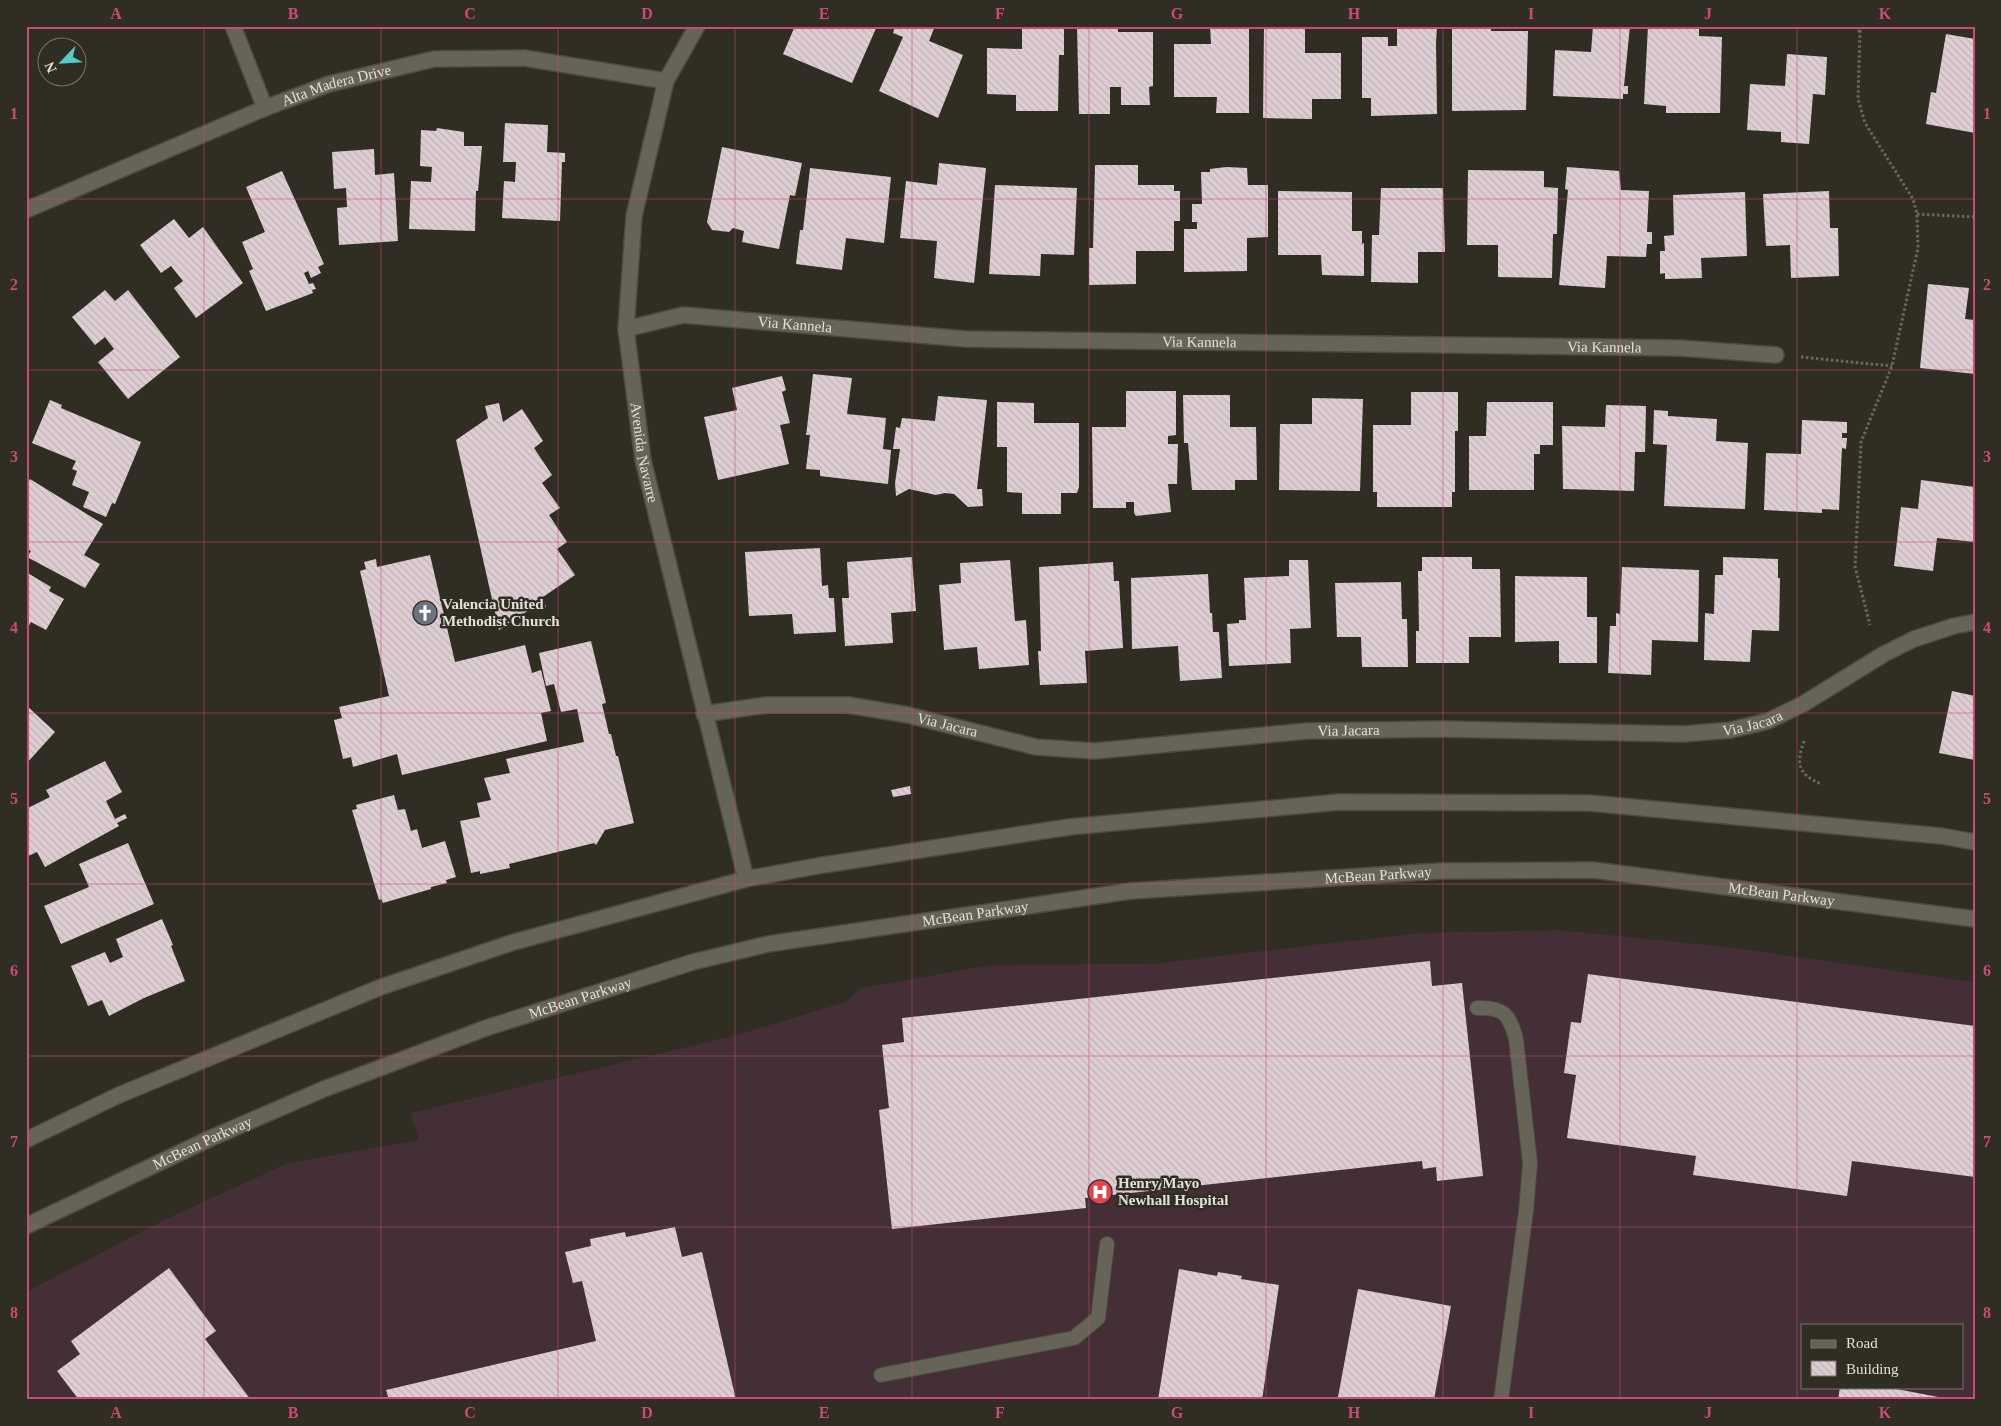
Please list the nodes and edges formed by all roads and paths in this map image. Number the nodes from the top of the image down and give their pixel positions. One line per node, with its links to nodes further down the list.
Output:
1 (233, 26): 7 (street)
2 (697, 26): 6 (street, Avenida Navarre)
3 (1855, 26): 5 (path)
4 (1863, 26): 5 (path)
5 (1860, 32): 9 (path)
6 (666, 81): 7 (street, Alta Madera Drive); 11 (street, Avenida Navarre)
7 (264, 108): 8 (street, Alta Madera Drive)
8 (26, 210)
9 (1917, 214): 10 (path); 13 (path)
10 (1975, 217)
11 (626, 328): 12 (street, Via Kannela); 16 (street, Avenida Navarre)
12 (1776, 355): 13 (path)
13 (1892, 366): 15 (path)
14 (1975, 622): 16 (street, Via Jacara)
15 (1870, 625)
16 (704, 714): 20 (street, Avenida Navarre)
17 (1804, 741): 18 (path)
18 (1821, 784)
19 (1975, 842): 20 (street)
20 (746, 879): 23 (street)
21 (1975, 919): 24 (street, McBean Parkway)
22 (1477, 1008): 27 (lane)
23 (26, 1140)
24 (26, 1226)
25 (1107, 1244): 26 (lane)
26 (881, 1375)
27 (1501, 1400)

